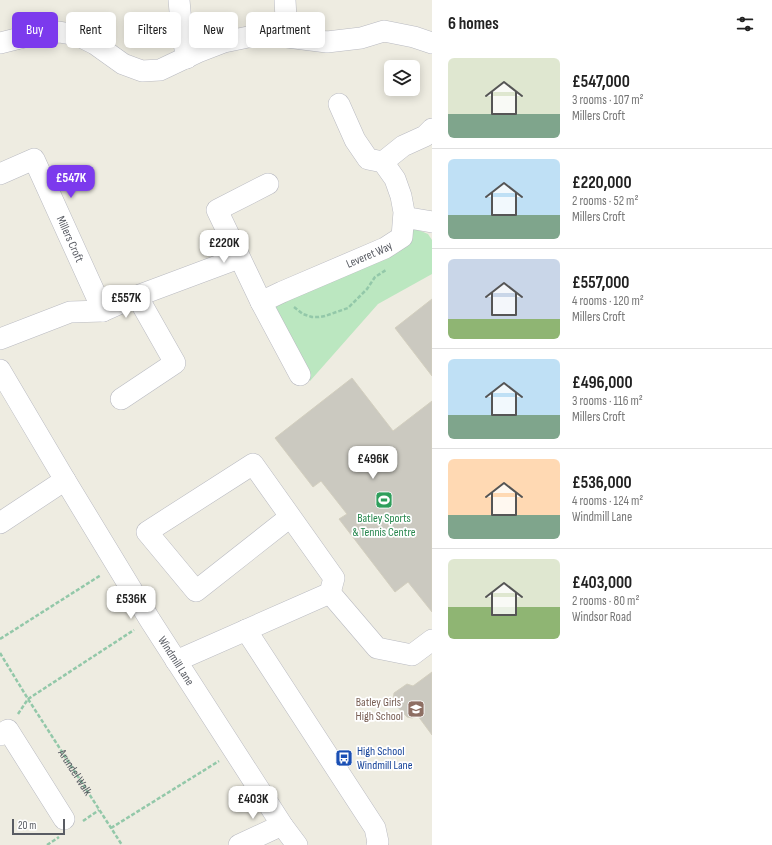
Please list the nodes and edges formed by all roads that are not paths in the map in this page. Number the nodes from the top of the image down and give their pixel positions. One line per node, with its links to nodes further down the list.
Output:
1 (179, 0): 8 (street)
2 (285, 0): 3 (street)
3 (286, 12)
4 (246, 37): 8 (street)
5 (325, 42): 7 (street)
6 (0, 43): 8 (street)
7 (432, 43)
8 (187, 58)
9 (339, 104): 11 (street)
10 (432, 129): 11 (street)
11 (383, 162): 14 (street, Leveret Way)
12 (0, 174): 19 (street, Millers Croft)
13 (268, 184): 16 (street)
14 (404, 218): 15 (street); 18 (street, Leveret Way)
15 (432, 222)
16 (239, 258): 17 (street); 18 (street)
17 (137, 296): 19 (street); 23 (street)
18 (261, 302): 22 (street)
19 (103, 310): 20 (street)
20 (0, 339)
21 (0, 370): 24 (street, Windmill Lane)
22 (300, 375)
23 (121, 399)
24 (65, 480): 26 (street); 30 (street, Windmill Lane)
25 (290, 517): 25 (street); 27 (street)
26 (0, 523)
27 (330, 594): 28 (street); 29 (street)
28 (246, 630): 30 (street); 36 (street)
29 (432, 640)
30 (176, 661): 33 (street, Windmill Lane)
31 (4, 733): 32 (street)
32 (64, 819)
33 (282, 826): 34 (street); 35 (street, Windmill Lane)
34 (238, 845)
35 (297, 845)
36 (377, 845)

